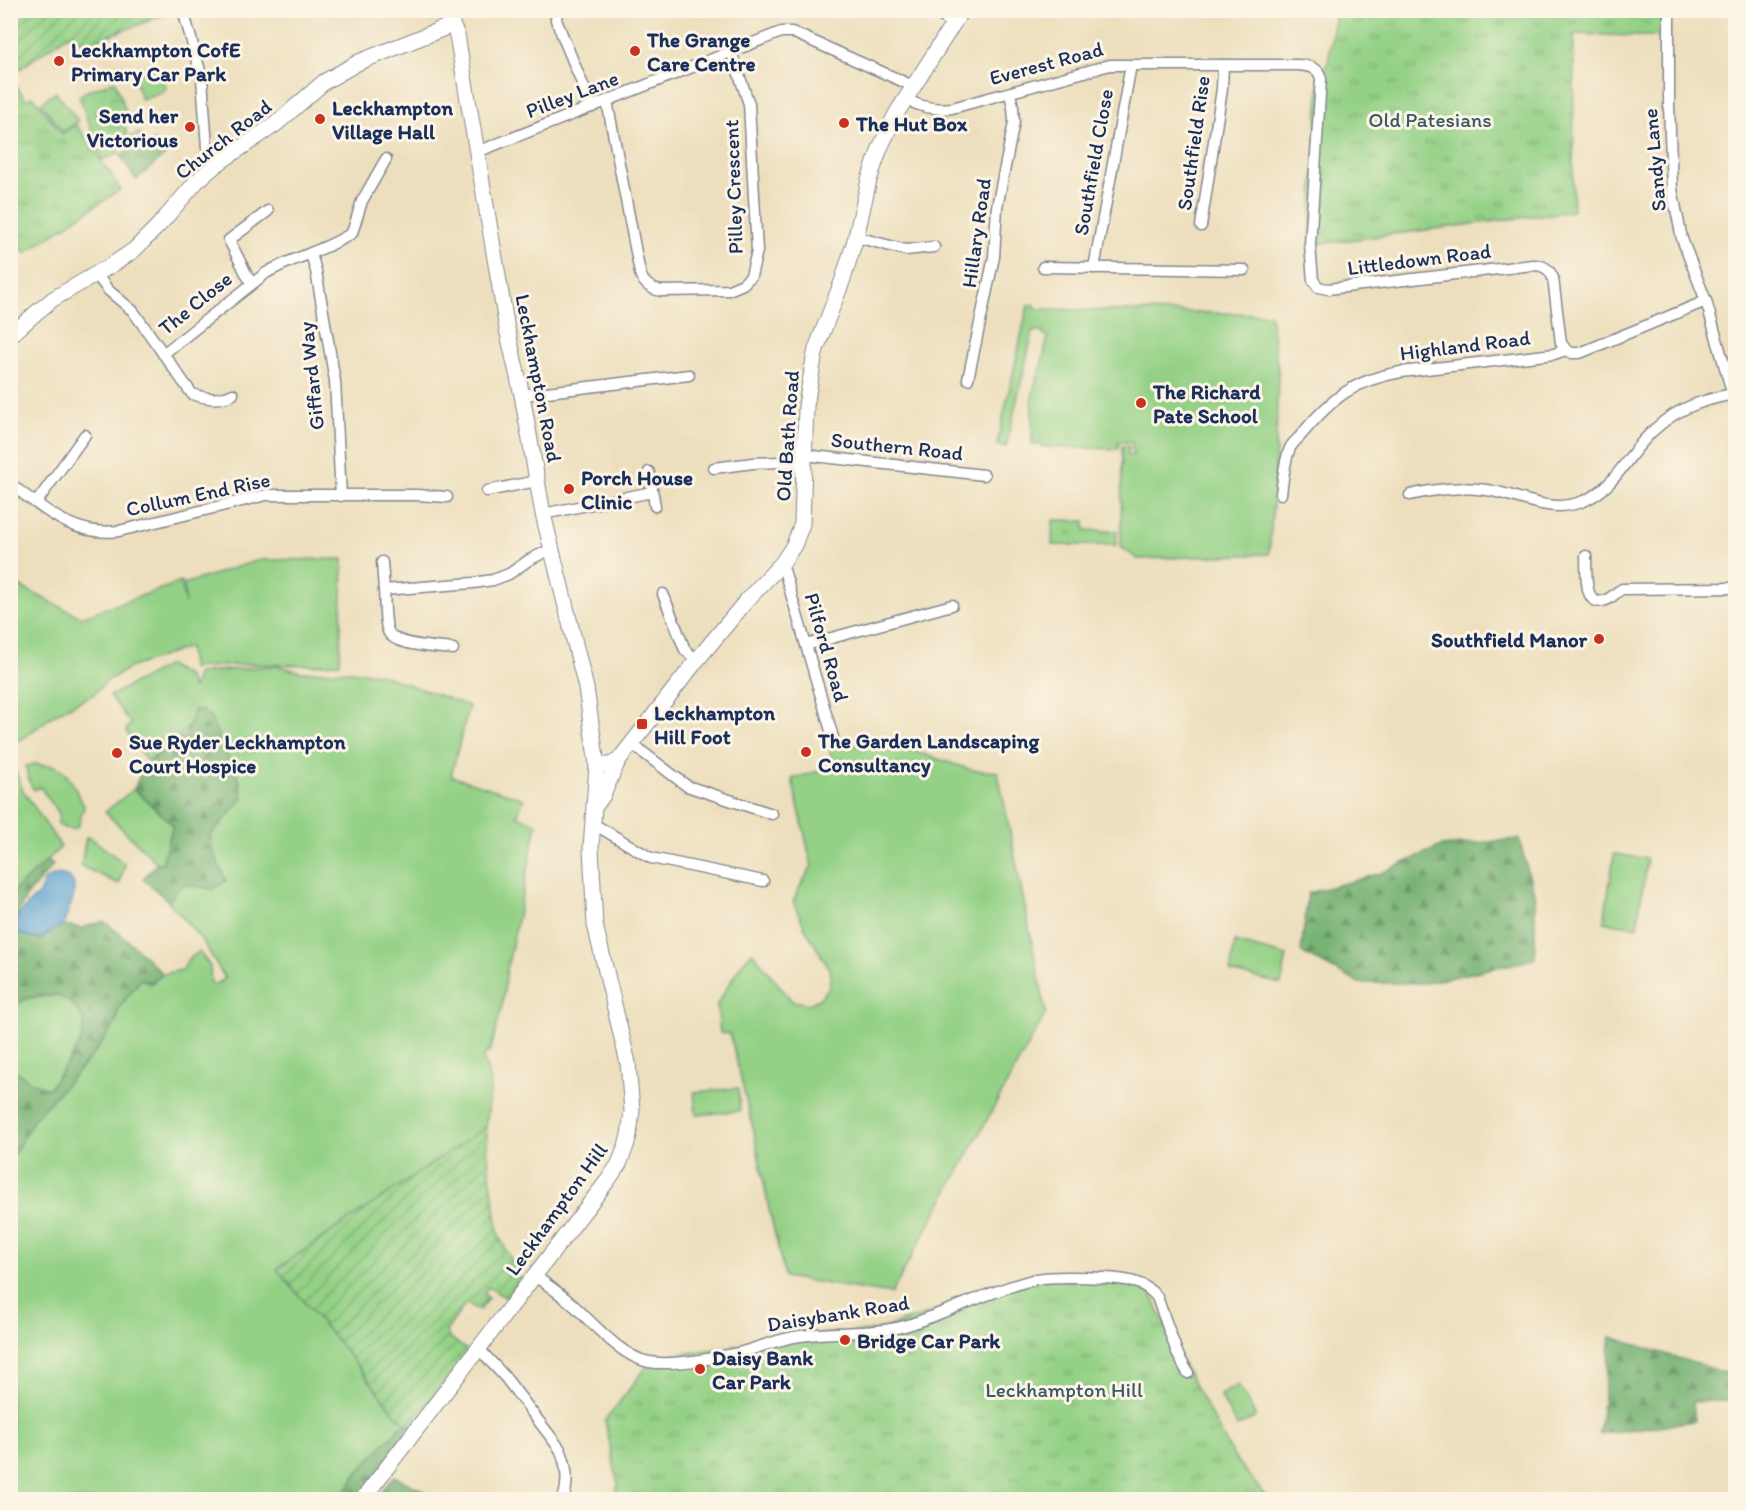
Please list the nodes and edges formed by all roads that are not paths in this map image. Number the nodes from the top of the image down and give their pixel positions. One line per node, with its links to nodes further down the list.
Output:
1 (183, 10): 16 (street)
2 (557, 10): 13 (street)
3 (931, 10): 5 (street)
4 (1669, 10): 28 (street, Sandy Lane)
5 (958, 17): 10 (street, Old Bath Road)
6 (452, 18): 14 (street, Leckhampton Road); 16 (street, Church Road)
7 (731, 51): 10 (street, Pilley Lane); 12 (street, Pilley Lane); 12 (street, Pilley Crescent)
8 (1131, 64): 9 (street, Everest Road); 11 (street, Everest Road); 23 (street, Southfield Close)
9 (1223, 65): 18 (street, Southfield Rise); 25 (street, Everest Road)
10 (909, 92): 11 (street, Everest Road); 19 (street, Old Bath Road)
11 (1010, 93): 33 (street, Hillary Road)
12 (606, 101): 13 (street, Pilley Lane)
13 (592, 107): 14 (street, Pilley Lane)
14 (477, 152): 35 (street, Leckhampton Road)
15 (386, 159): 21 (street, The Close)
16 (217, 164): 26 (street, Church Road)
17 (268, 211): 27 (street)
18 (1201, 226)
19 (856, 237): 20 (street); 39 (street, Old Bath Road)
20 (934, 247)
21 (311, 254): 27 (street, The Close); 49 (street, Giffard Way)
22 (1043, 267): 23 (street)
23 (1094, 267): 24 (street)
24 (1244, 270)
25 (1311, 270): 30 (street, Littledown Road)
26 (96, 274): 29 (street, Church Road); 31 (street, The Close)
27 (251, 283): 31 (street, The Close)
28 (1706, 301): 30 (street, Highland Road); 36 (street, Sandy Lane)
29 (10, 336)
30 (1566, 350): 47 (street, Highland Road)
31 (163, 354): 34 (street, The Close)
32 (689, 375): 35 (street)
33 (968, 379)
34 (233, 394)
35 (522, 394): 43 (street, Leckhampton Road)
36 (1733, 394): 37 (street, Sandy Lane); 48 (street)
37 (1736, 406)
38 (85, 435): 51 (street)
39 (805, 458): 40 (street, Southern Road); 42 (street, Southern Road); 57 (street, Old Bath Road)
40 (714, 468)
41 (648, 472): 46 (street)
42 (984, 475)
43 (537, 481): 45 (street); 53 (street, Leckhampton Road)
44 (10, 484): 51 (street, Collum End Rise)
45 (487, 491)
46 (652, 492): 52 (street); 53 (street)
47 (1281, 494)
48 (1410, 495)
49 (341, 496): 50 (street, Collum End Rise); 51 (street, Collum End Rise)
50 (447, 497)
51 (36, 503)
52 (655, 506)
53 (543, 514): 54 (street, Leckhampton Road)
54 (551, 549): 59 (street); 68 (street, Leckhampton Road)
55 (1587, 556): 58 (street)
56 (382, 562): 59 (street)
57 (782, 563): 62 (street, Pilford Road); 64 (street, Old Bath Road)
58 (1736, 588)
59 (384, 590): 63 (street)
60 (663, 594): 64 (street)
61 (952, 605): 62 (street)
62 (806, 645): 65 (street, Pilford Road)
63 (453, 649)
64 (697, 660): 66 (street, Old Bath Road)
65 (834, 741)
66 (632, 744): 67 (street, Old Bath Road); 69 (street)
67 (618, 761): 68 (street); 70 (street, Old Bath Road)
68 (597, 765): 70 (street, Leckhampton Road)
69 (772, 814)
70 (593, 815): 71 (street); 72 (street, Leckhampton Hill)
71 (763, 881)
72 (534, 1275): 73 (street, Leckhampton Hill); 74 (street, Daisybank Road)
73 (479, 1349): 75 (street, Leckhampton Hill); 76 (street)
74 (1188, 1373)
75 (363, 1500)
76 (563, 1500)

